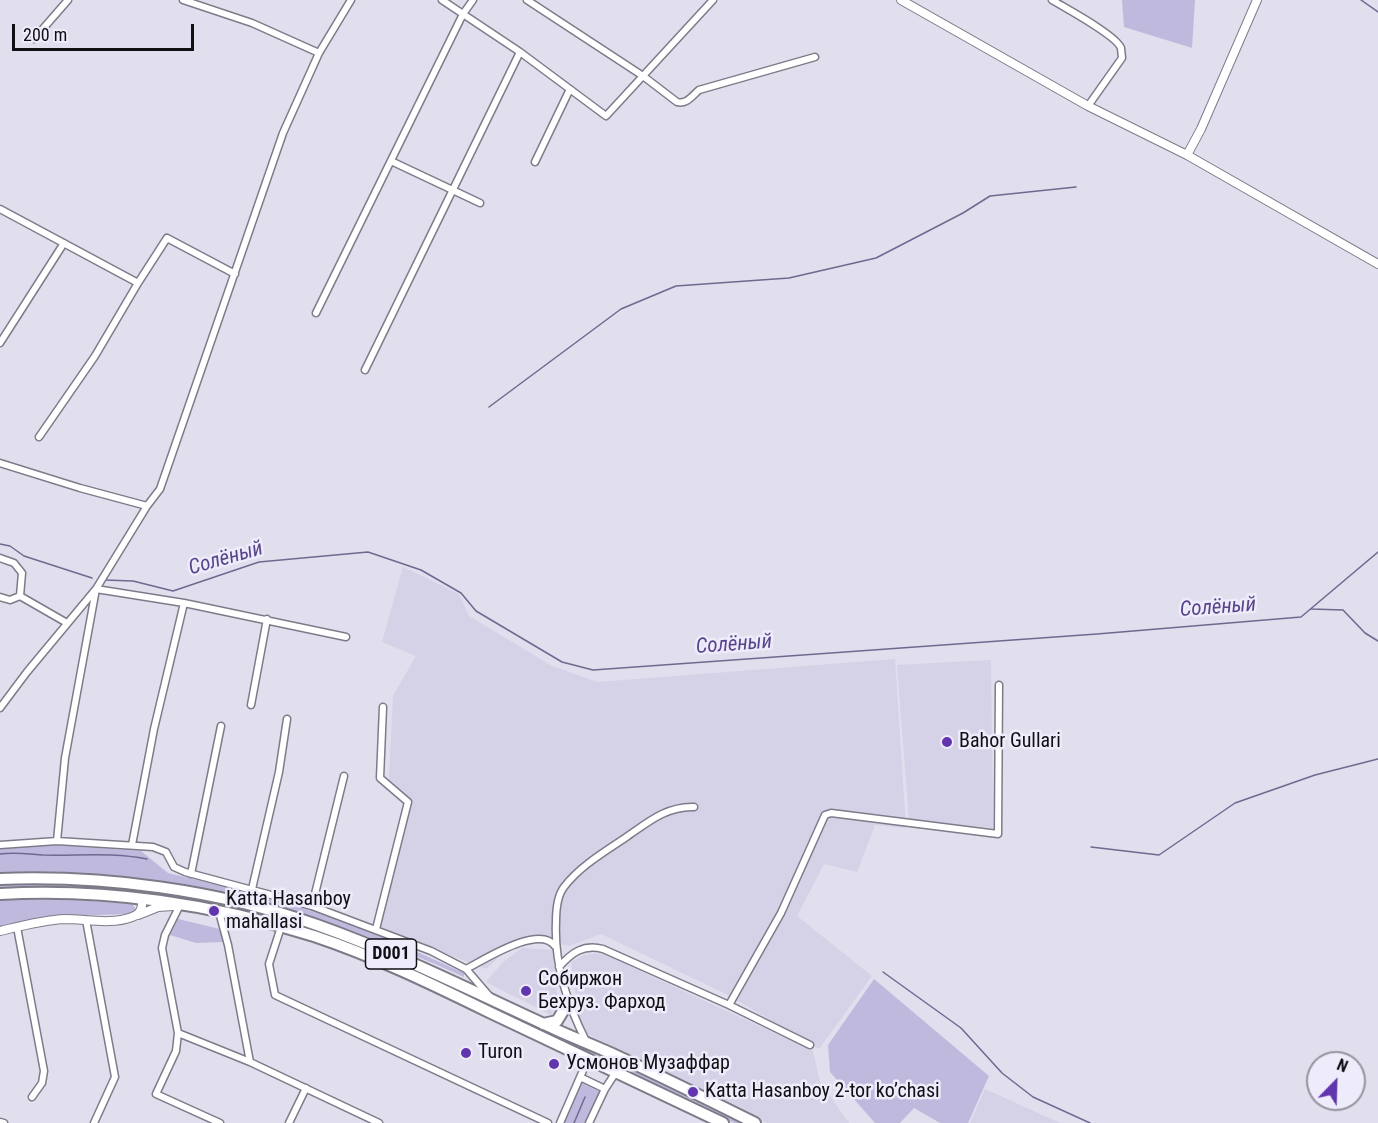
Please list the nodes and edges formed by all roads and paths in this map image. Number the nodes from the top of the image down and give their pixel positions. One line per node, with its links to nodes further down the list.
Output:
1 (68, 0): 12 (street)
2 (183, 0): 13 (street)
3 (351, 0): 13 (street)
4 (442, 0): 11 (street)
5 (472, 0): 11 (street)
6 (527, 0): 16 (street)
7 (712, 0): 16 (street)
8 (902, 0): 18 (street)
9 (1052, 0): 18 (street)
10 (1257, 0): 19 (street)
11 (463, 14): 14 (street); 20 (street)
12 (34, 39)
13 (320, 52): 27 (street)
14 (520, 52): 17 (street); 22 (street)
15 (814, 57): 16 (street)
16 (644, 76): 17 (street)
17 (570, 89): 21 (street)
18 (1088, 106): 19 (street)
19 (1187, 155): 26 (street)
20 (391, 161): 22 (street); 29 (street)
21 (536, 162)
22 (452, 191): 23 (street); 31 (street)
23 (480, 203)
24 (0, 209): 25 (street)
25 (64, 243): 28 (street); 30 (street)
26 (1378, 264)
27 (235, 274): 28 (street); 34 (street)
28 (138, 283): 32 (street)
29 (316, 313)
30 (0, 343)
31 (366, 370)
32 (39, 437)
33 (0, 463): 34 (street)
34 (147, 506): 36 (street)
35 (0, 558): 37 (street)
36 (96, 589): 39 (street); 41 (street); 51 (street)
37 (20, 596): 38 (street); 41 (street)
38 (0, 597)
39 (184, 603): 40 (street); 52 (street)
40 (267, 619): 42 (street); 44 (street)
41 (67, 623): 46 (street)
42 (346, 637)
43 (999, 686): 73 (street)
44 (251, 705)
45 (383, 707): 66 (street)
46 (0, 708)
47 (287, 719): 56 (street)
48 (221, 726): 54 (street)
49 (344, 776): 60 (street)
50 (694, 807): 68 (street)
51 (57, 841): 52 (street); 53 (street)
52 (132, 844): 54 (street)
53 (0, 845)
54 (191, 874): 56 (street)
55 (0, 879): 71 (highway, D001)
56 (252, 889): 60 (street)
57 (0, 894): 58 (highway, D001)
58 (141, 899): 59 (highway, D001); 62 (street)
59 (180, 905): 61 (highway, D001); 62 (street); 75 (street)
60 (312, 906): 66 (street)
61 (219, 912): 65 (highway, D001); 79 (street)
62 (135, 916): 63 (street)
63 (86, 920): 64 (street); 85 (street)
64 (17, 927): 67 (street); 84 (street)
65 (281, 927): 78 (highway, D001); 89 (street)
66 (376, 929): 70 (street)
67 (0, 931)
68 (555, 947): 69 (street); 70 (street)
69 (559, 967): 72 (street); 73 (street)
70 (466, 969): 71 (street)
71 (494, 1000): 74 (highway, D001)
72 (569, 1001): 74 (highway); 76 (street)
73 (729, 1005): 77 (street)
74 (543, 1024): 76 (highway, D001)
75 (178, 1033): 79 (street); 86 (street)
76 (587, 1044): 78 (highway); 93 (highway, D001)
77 (810, 1045)
78 (588, 1059): 80 (highway, D001); 81 (street)
79 (250, 1062): 82 (street)
80 (616, 1072): 83 (street); 92 (highway, D001)
81 (580, 1077): 83 (street); 90 (street)
82 (306, 1089): 87 (street); 88 (street)
83 (605, 1089): 91 (street)
84 (32, 1097)
85 (94, 1123)
86 (220, 1123)
87 (289, 1123)
88 (379, 1123)
89 (548, 1123)
90 (560, 1123)
91 (589, 1123)
92 (723, 1123)
93 (755, 1123)

